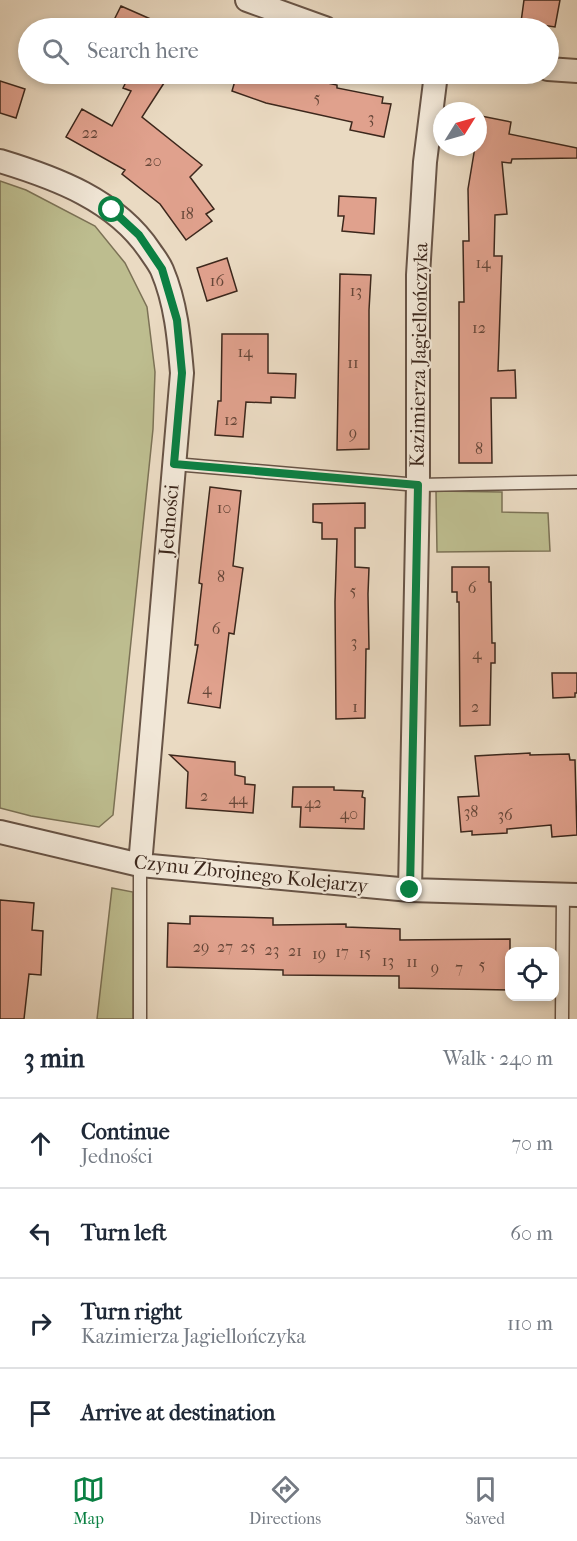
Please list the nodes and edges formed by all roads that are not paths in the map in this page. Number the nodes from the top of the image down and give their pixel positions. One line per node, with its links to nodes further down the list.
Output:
1 (247, 0): 2 (street)
2 (298, 18)
3 (559, 70): 4 (street)
4 (577, 71)
5 (435, 84): 9 (street, Kazimierza Jagiellończyka)
6 (0, 160): 7 (street, Jedności)
7 (174, 464): 9 (lane); 11 (street, Jedności)
8 (577, 482): 9 (lane)
9 (418, 485): 12 (street, Kazimierza Jagiellończyka)
10 (0, 832): 11 (street, Czynu Zbrojnego Kolejarzy)
11 (140, 865): 12 (street, Czynu Zbrojnego Kolejarzy); 14 (lane)
12 (410, 890): 13 (street, Czynu Zbrojnego Kolejarzy)
13 (570, 895): 15 (lane)
14 (140, 1019)
15 (562, 1019)

